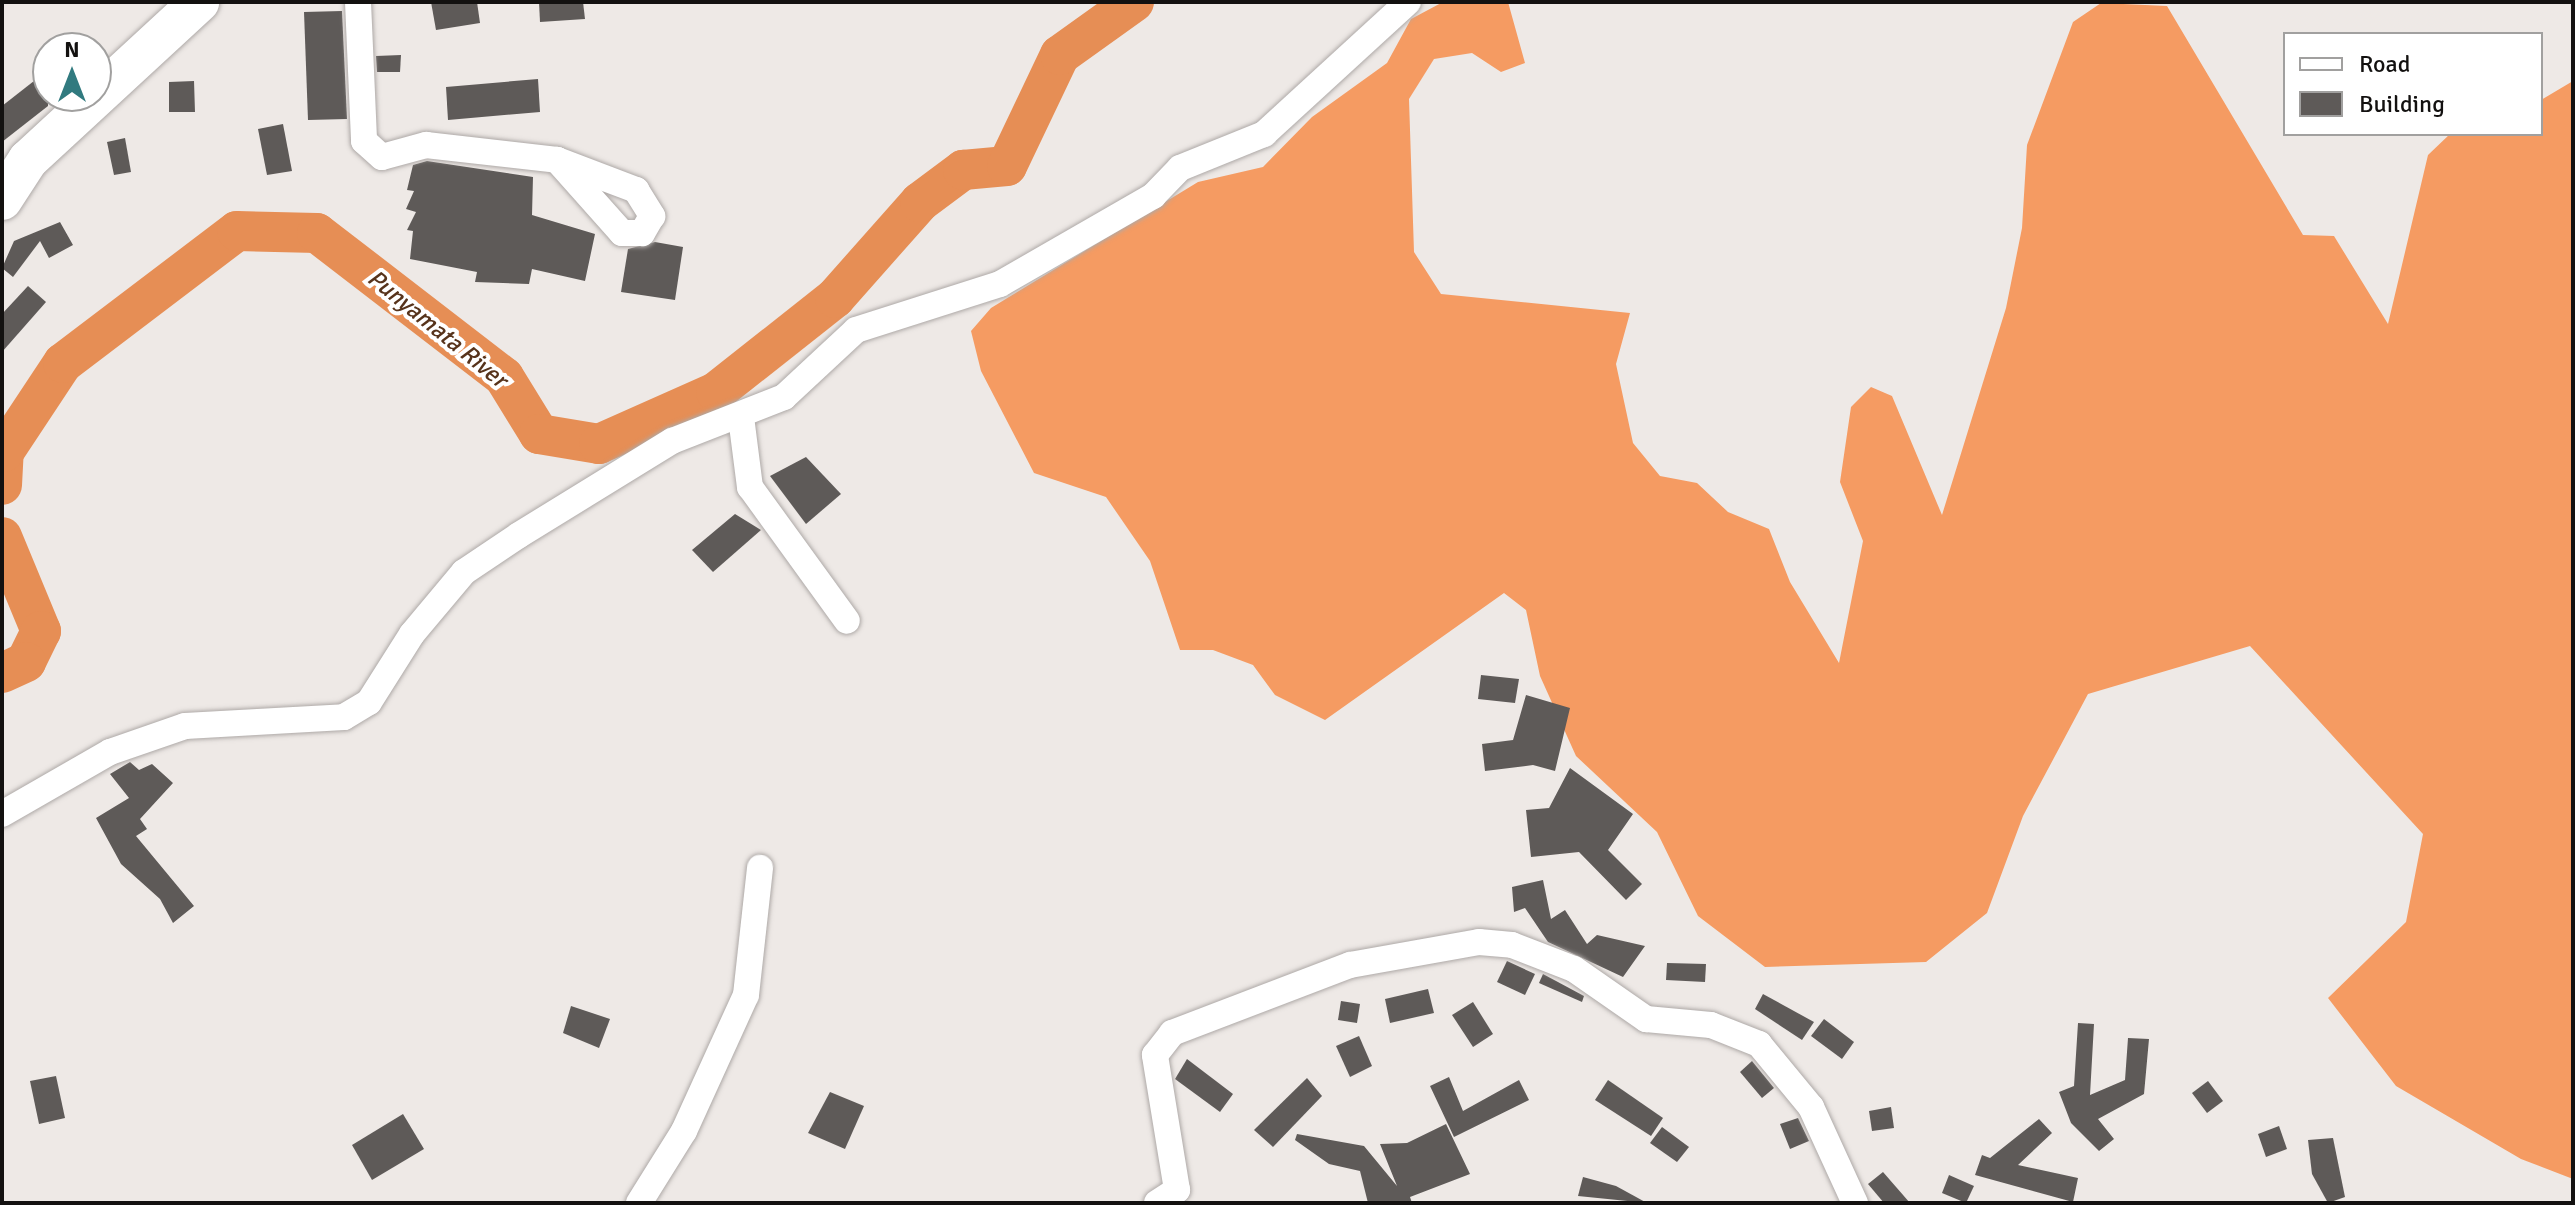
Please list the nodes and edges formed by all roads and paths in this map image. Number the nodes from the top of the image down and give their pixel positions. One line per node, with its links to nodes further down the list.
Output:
1 (199, 2): 5 (main road)
2 (358, 2): 4 (street)
3 (1408, 2): 6 (street)
4 (557, 160)
5 (2, 200)
6 (741, 417): 7 (street); 8 (street)
7 (847, 621)
8 (2, 814)
9 (760, 868): 10 (street)
10 (639, 1203)
11 (1157, 1203): 12 (street)
12 (1855, 1203)

